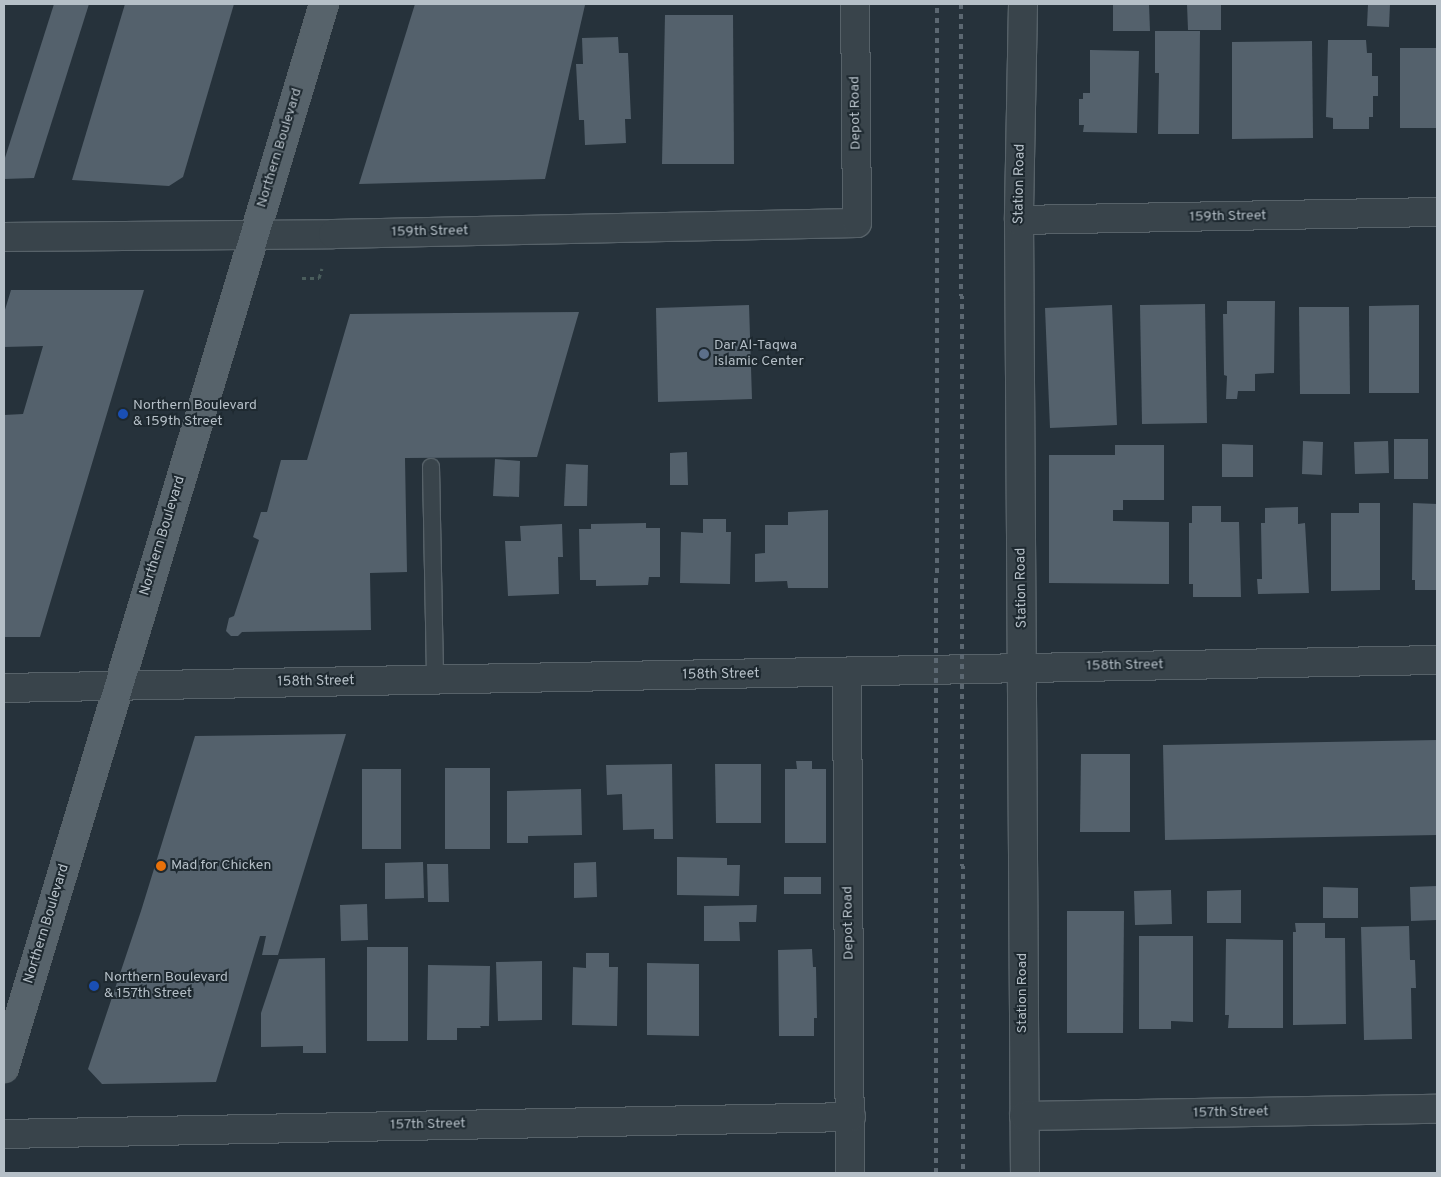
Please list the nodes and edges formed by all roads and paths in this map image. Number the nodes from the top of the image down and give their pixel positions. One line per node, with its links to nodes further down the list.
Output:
1 (324, 4): 7 (main road, Northern Boulevard)
2 (855, 4): 6 (street, Depot Road)
3 (1023, 4): 5 (street, Station Road)
4 (1437, 212): 5 (street, 159th Street)
5 (1019, 220): 13 (street, Station Road)
6 (857, 223): 7 (street, 159th Street)
7 (254, 234): 8 (street, 159th Street); 16 (main road, Northern Boulevard)
8 (4, 237)
9 (302, 278): 10 (path)
10 (319, 278)
11 (431, 467): 15 (lane)
12 (1437, 660): 13 (street, 158th Street)
13 (1022, 669): 14 (street, 158th Street); 20 (street, Station Road)
14 (847, 673): 15 (street, 158th Street); 21 (street, Depot Road)
15 (435, 680): 16 (street, 158th Street)
16 (117, 687): 17 (street, 158th Street); 18 (main road, Northern Boulevard)
17 (4, 688)
18 (4, 1068)
19 (1437, 1109): 20 (street, 157th Street)
20 (1024, 1116): 24 (street, Station Road)
21 (851, 1117): 22 (street, 157th Street); 23 (street, Depot Road)
22 (4, 1134)
23 (850, 1173)
24 (1024, 1173)

